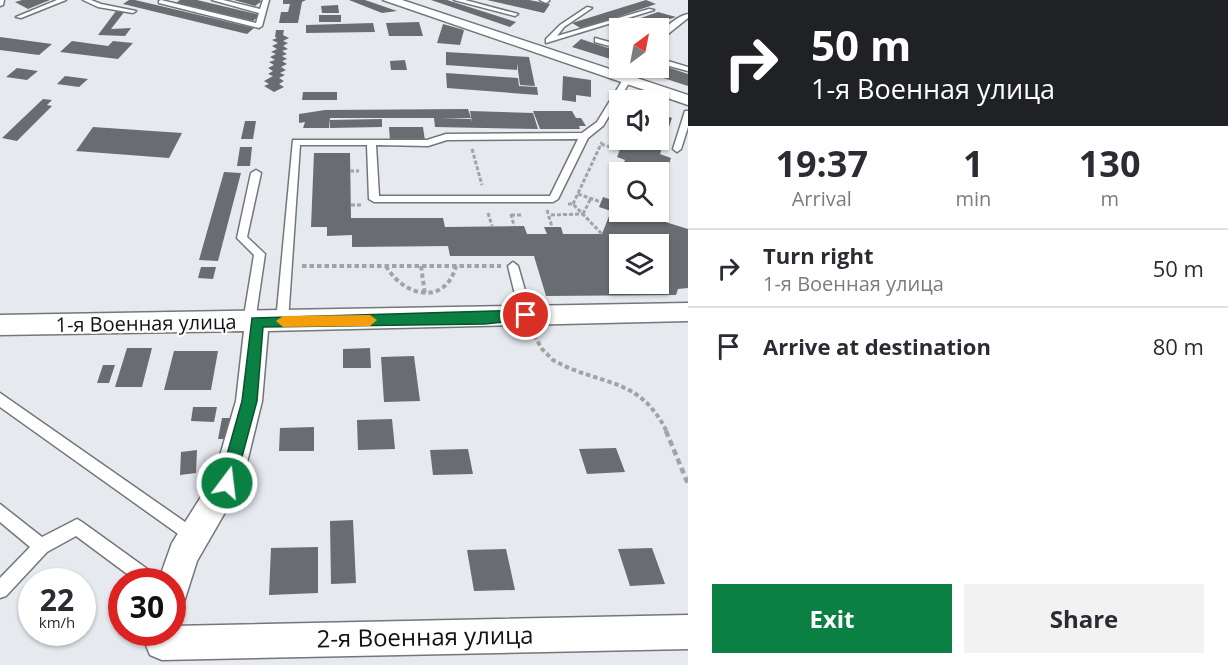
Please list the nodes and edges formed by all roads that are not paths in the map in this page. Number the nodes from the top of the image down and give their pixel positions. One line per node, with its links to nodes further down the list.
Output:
1 (63, 0): 14 (lane)
2 (86, 0): 10 (lane)
3 (214, 0): 11 (lane)
4 (266, 0): 11 (lane)
5 (389, 0): 18 (street)
6 (457, 0): 12 (lane)
7 (161, 2): 11 (lane)
8 (589, 8): 18 (lane)
9 (651, 10): 18 (lane)
10 (133, 11)
11 (263, 12)
12 (515, 14)
13 (686, 16): 15 (lane)
14 (19, 17)
15 (669, 28)
16 (598, 40): 17 (lane)
17 (609, 44)
18 (543, 45): 21 (street)
19 (669, 63): 20 (lane)
20 (688, 69)
21 (622, 79): 22 (street); 24 (lane)
22 (688, 100)
23 (688, 113): 26 (lane)
24 (584, 136): 25 (lane); 25 (lane)
25 (371, 142): 31 (lane)
26 (676, 149)
27 (256, 173): 31 (lane)
28 (513, 266): 30 (lane)
29 (688, 312): 30 (street, 1-я Военная улица)
30 (526, 315): 31 (street, 1-я Военная улица)
31 (262, 322): 32 (street, 1-я Военная улица); 35 (street)
32 (0, 325)
33 (0, 399): 35 (lane)
34 (0, 512): 36 (lane)
35 (194, 537): 38 (street)
36 (41, 546): 37 (lane); 39 (lane)
37 (132, 568)
38 (179, 568)
39 (0, 590)
40 (688, 632): 41 (street, 2-я Военная улица)
41 (161, 647)

